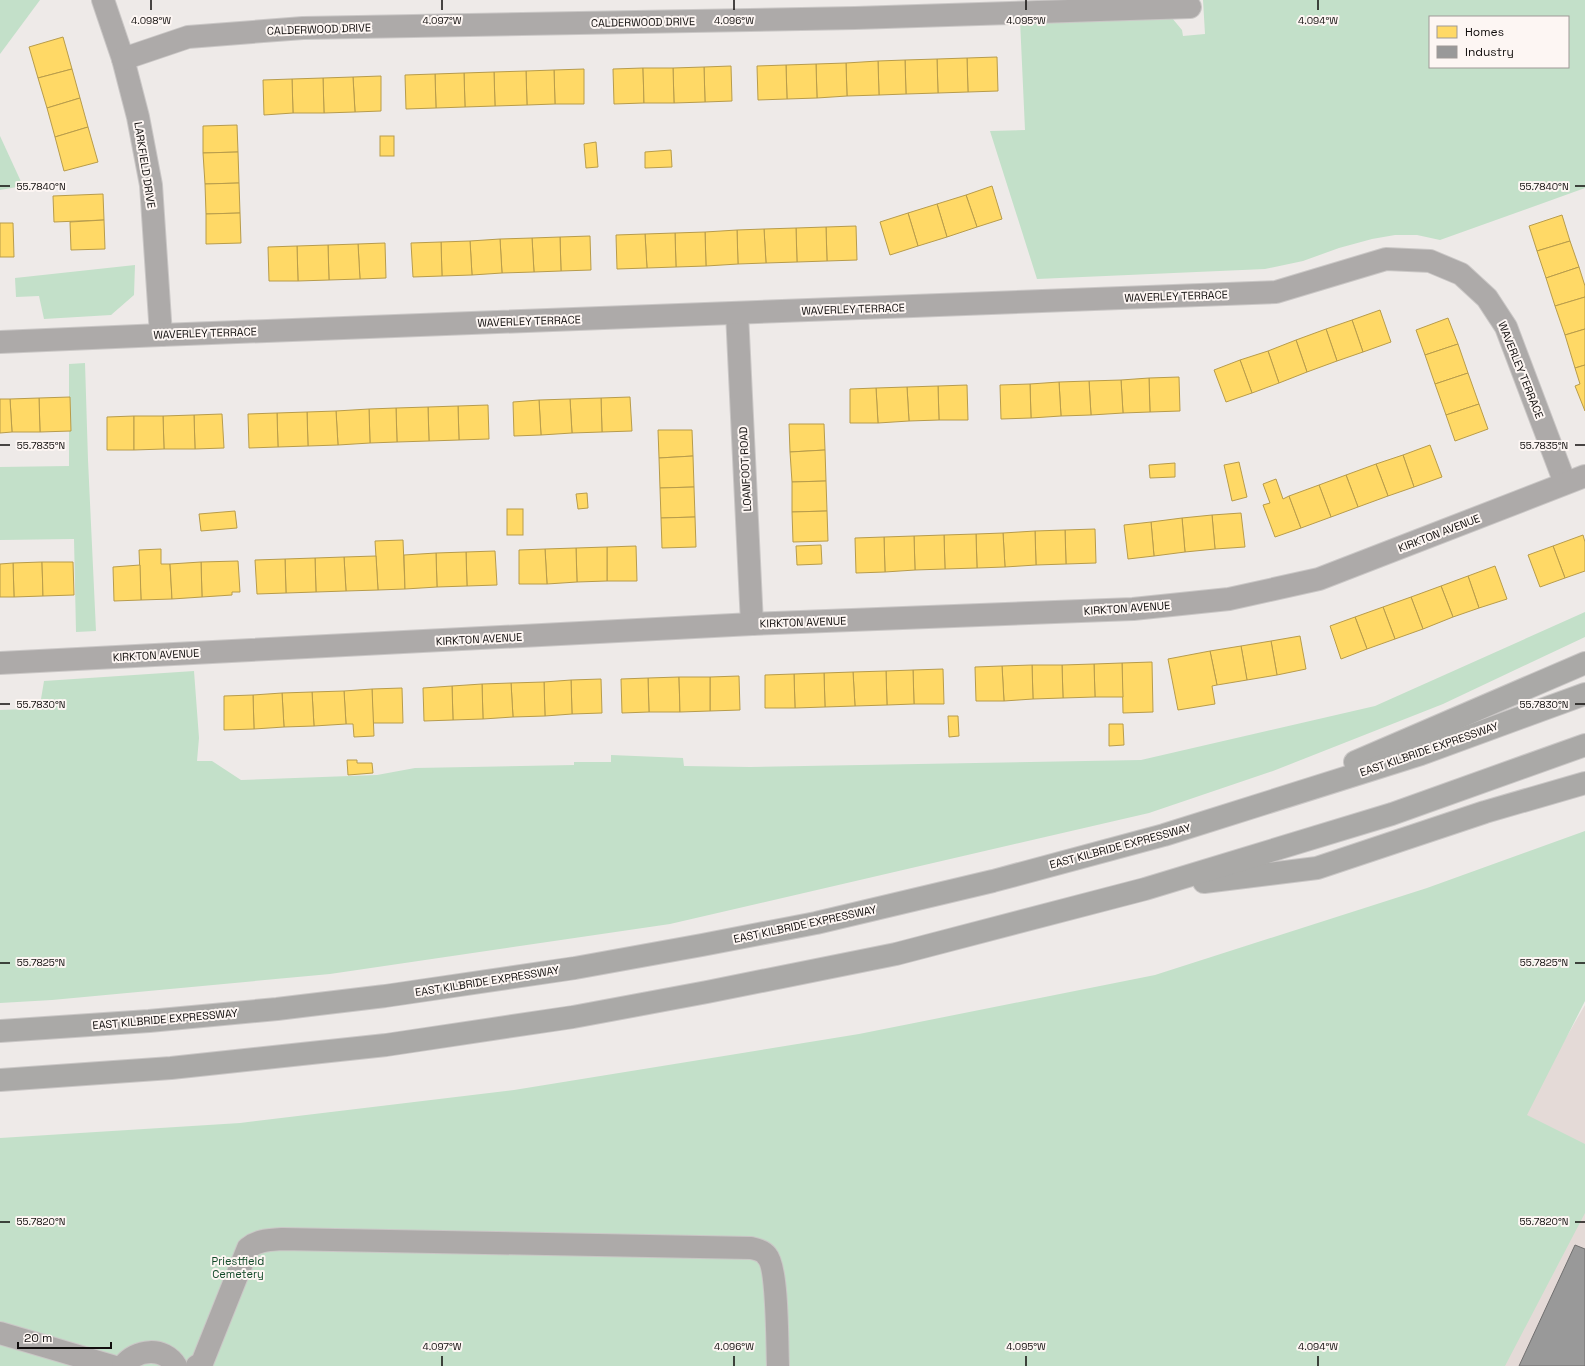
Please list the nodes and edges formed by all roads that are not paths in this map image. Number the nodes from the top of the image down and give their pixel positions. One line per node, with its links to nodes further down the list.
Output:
1 (103, 0): 4 (street, LARKFIELD DRIVE)
2 (1190, 7): 3 (street, CALDERWOOD DRIVE)
3 (854, 9): 4 (street, CALDERWOOD DRIVE)
4 (123, 59): 6 (street, LARKFIELD DRIVE)
5 (737, 313): 6 (street, WAVERLEY TERRACE); 8 (street, WAVERLEY TERRACE); 9 (street, LOANFOOT ROAD)
6 (161, 334): 7 (street, WAVERLEY TERRACE)
7 (0, 342)
8 (1575, 480): 9 (street, KIRKTON AVENUE)
9 (752, 624): 10 (street, KIRKTON AVENUE)
10 (0, 663)
11 (1585, 663): 15 (highway)
12 (1585, 694): 15 (highway, EAST KILBRIDE EXPRESSWAY)
13 (1585, 745): 16 (highway)
14 (1585, 783): 16 (highway)
15 (1250, 809): 17 (highway, EAST KILBRIDE EXPRESSWAY)
16 (1145, 889): 18 (highway)
17 (0, 1031)
18 (0, 1080)
19 (0, 1333): 20 (street)
20 (112, 1366)
21 (123, 1366): 22 (street)
22 (176, 1366)
23 (197, 1366): 24 (street)
24 (778, 1366)

